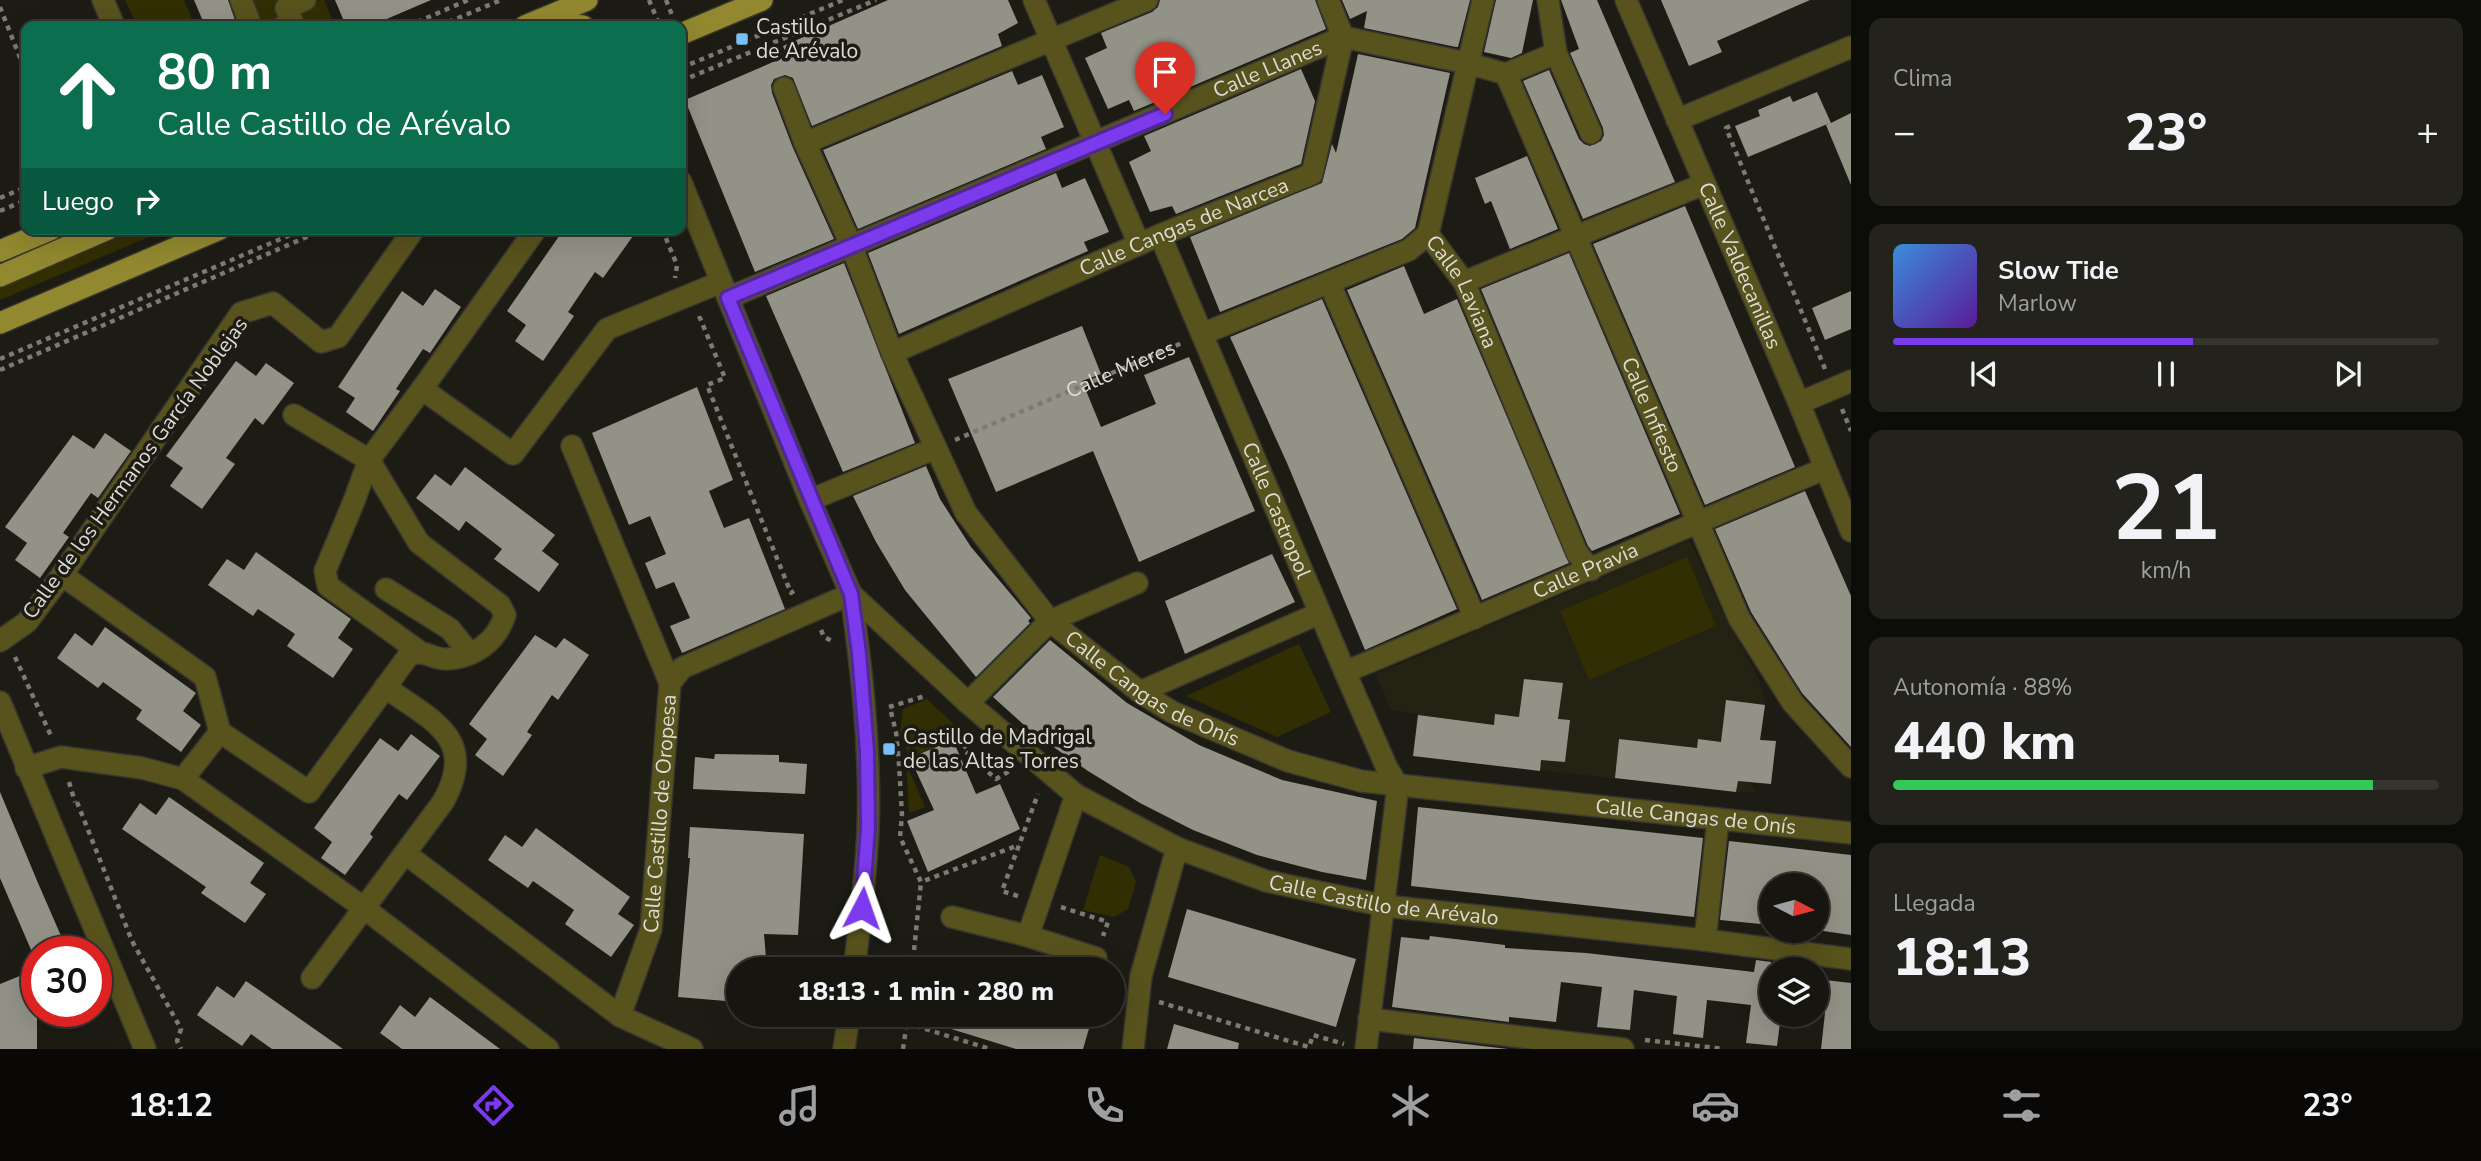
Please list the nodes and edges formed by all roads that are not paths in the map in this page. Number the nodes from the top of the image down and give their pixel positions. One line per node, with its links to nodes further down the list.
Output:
1 (103, 0): 12 (street)
2 (241, 0): 13 (street)
3 (305, 0): 14 (street)
4 (586, 0): 15 (main road)
5 (762, 0): 16 (main road)
6 (1034, 0): 18 (street)
7 (1147, 0): 18 (street)
8 (1328, 0): 17 (street)
9 (1483, 0): 21 (street, Calle Laviana)
10 (1548, 0): 20 (street)
11 (1626, 0): 24 (street, Calle Valdecanillas)
12 (112, 21)
13 (249, 21)
14 (292, 21)
15 (537, 21)
16 (686, 32)
17 (1343, 37): 21 (street, Calle Llanes); 27 (street, Calle Llanes); 36 (street, Calle Cangas de Narcea)
18 (1050, 40): 26 (street); 27 (street)
19 (1851, 47): 24 (street)
20 (1556, 53): 22 (street); 25 (street)
21 (1467, 64): 22 (street); 30 (street, Calle Laviana)
22 (1506, 74): 37 (street, Calle Infiesto)
23 (784, 88): 26 (street, Calle Cangas de Onís)
24 (1677, 120): 28 (street, Calle Valdecanillas)
25 (1591, 133)
26 (805, 143): 39 (street, Calle Cangas de Onís)
27 (1095, 144): 38 (street); 39 (street, Calle Llanes)
28 (1704, 184): 37 (street); 50 (street, Calle Valdecanillas)
29 (686, 194): 44 (street, Calle Castillo de Arévalo)
30 (1428, 234): 42 (street, Calle Mieres); 43 (street, Calle Laviana)
31 (38, 235): 40 (main road)
32 (94, 235): 41 (main road)
33 (206, 235): 45 (main road)
34 (410, 235): 60 (street, Calle de los Hermanos García Noblejas)
35 (532, 235): 49 (street)
36 (1160, 235): 38 (street, Calle Cangas de Narcea); 46 (street, Calle Castropol)
37 (1576, 237): 43 (street); 57 (street, Calle Infiesto)
38 (1139, 244): 47 (street, Calle Cangas de Narcea)
39 (852, 247): 44 (street, Calle Llanes); 47 (street, Calle Cangas de Onís)
40 (0, 251)
41 (0, 276)
42 (1329, 282): 46 (street, Calle Mieres); 65 (street)
43 (1464, 282): 59 (street, Calle Laviana)
44 (725, 290): 49 (street); 56 (street, Calle Castillo de Arévalo)
45 (0, 323)
46 (1202, 334): 63 (street, Calle Castropol)
47 (892, 353): 53 (street, Calle Cangas de Onís)
48 (1842, 385): 50 (street)
49 (422, 389): 54 (street)
50 (1799, 403): 55 (street, Calle Valdecanillas)
51 (294, 415): 54 (street)
52 (572, 446): 71 (street)
53 (936, 449): 56 (street); 66 (street, Calle Cangas de Onís)
54 (369, 460): 64 (street); 69 (street)
55 (1824, 469): 57 (street, Calle Pravia); 58 (street, Calle Valdecanillas)
56 (810, 500): 62 (street, Calle Castillo de Arévalo)
57 (1698, 523): 59 (street, Calle Pravia); 77 (street, Calle Infiesto)
58 (1851, 531)
59 (1591, 570): 65 (street, Calle Pravia)
60 (62, 575): 67 (street, Calle de los Hermanos García Noblejas); 76 (street)
61 (1137, 583): 66 (street)
62 (851, 594): 71 (street, Calle Castillo de Oropesa); 75 (street, Calle Castillo de Arévalo); 91 (street)
63 (1320, 613): 70 (street, Calle Castropol); 73 (street)
64 (369, 615): 68 (street); 69 (street)
65 (1475, 618): 70 (street, Calle Pravia)
66 (1050, 621): 73 (street, Calle Cangas de Onís); 75 (street)
67 (0, 641)
68 (414, 653): 69 (street); 72 (street)
69 (470, 654)
70 (1345, 672): 80 (street, Calle Castropol)
71 (670, 683): 95 (street, Calle Castillo de Oropesa)
72 (385, 687): 76 (street); 85 (street)
73 (1140, 692): 80 (street, Calle Cangas de Onís)
74 (0, 702): 78 (street)
75 (968, 703): 81 (street, Calle Castillo de Arévalo)
76 (220, 732): 79 (street)
77 (1851, 767)
78 (26, 768): 79 (street); 100 (street)
79 (183, 779): 87 (street)
80 (1398, 786): 82 (street, Calle Cangas de Onís); 86 (street)
81 (1076, 795): 84 (street, Calle Castillo de Arévalo); 89 (street)
82 (1718, 820): 83 (street, Calle Cangas de Onís); 90 (street)
83 (1851, 833)
84 (1177, 848): 86 (street, Calle Castillo de Arévalo); 104 (street)
85 (406, 854): 87 (street); 95 (street)
86 (1385, 906): 90 (street, Calle Castillo de Arévalo); 96 (street)
87 (364, 908): 94 (street); 101 (street)
88 (952, 916): 89 (street)
89 (1028, 936): 92 (street)
90 (1705, 940): 93 (street, Calle Castillo de Arévalo)
91 (856, 957)
92 (1093, 957)
93 (1851, 960)
94 (312, 978)
95 (620, 1016): 102 (street)
96 (1369, 1019): 98 (street); 99 (street)
97 (847, 1027): 103 (street)
98 (1475, 1040): 105 (street)
99 (1357, 1047)
100 (145, 1049)
101 (548, 1049)
102 (692, 1049)
103 (844, 1049)
104 (1133, 1049)
105 (1623, 1049)

